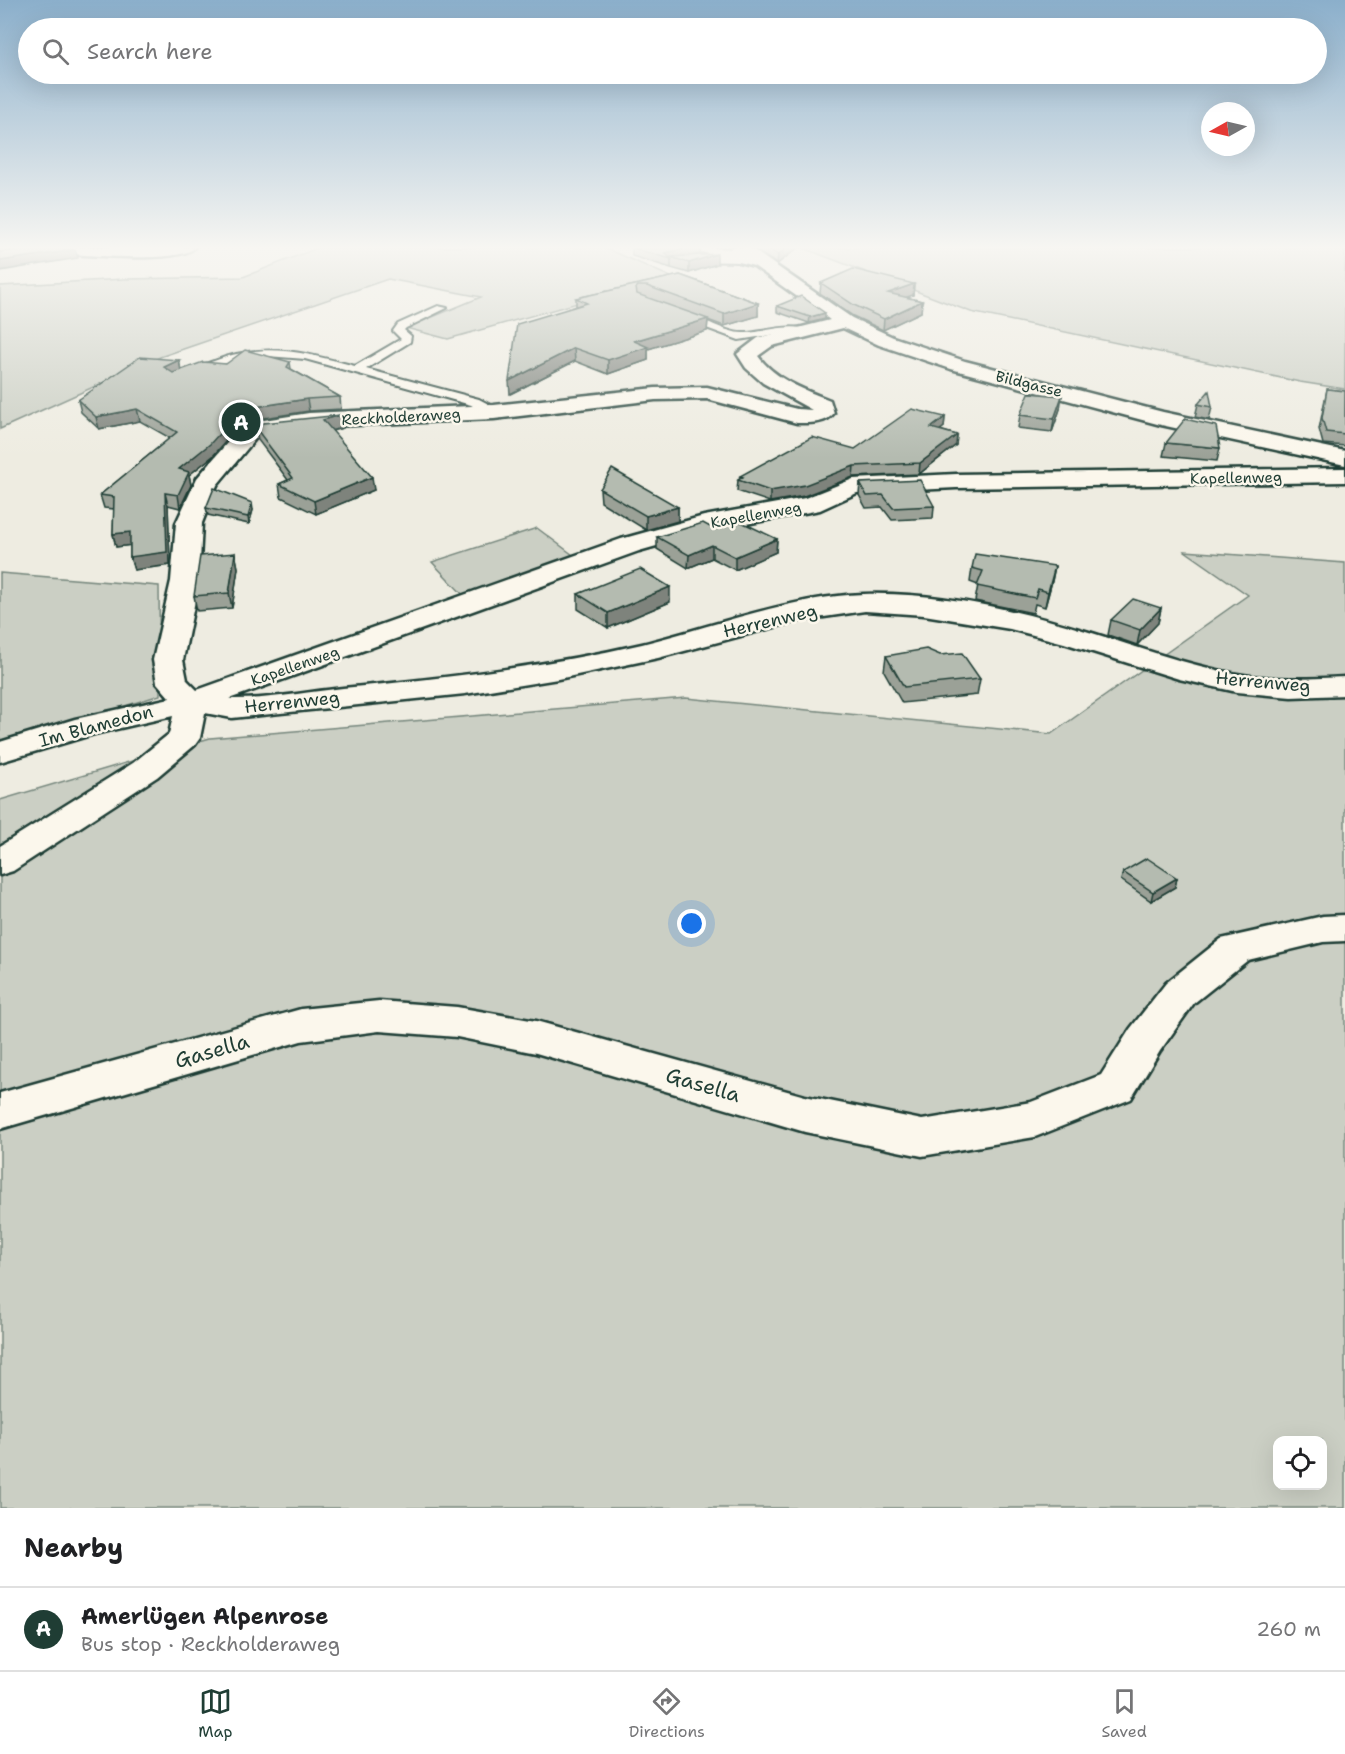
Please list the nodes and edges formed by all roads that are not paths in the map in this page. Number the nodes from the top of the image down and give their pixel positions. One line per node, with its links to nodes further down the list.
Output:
1 (421, 317): 6 (lane)
2 (686, 317): 5 (lane)
3 (838, 317): 4 (street, Bildgasse)
4 (845, 322): 5 (street, Reckholderaweg); 9 (street, Bildgasse)
5 (804, 332): 8 (street, Reckholderaweg)
6 (357, 370): 7 (lane, Reckholderaweg); 8 (lane, Reckholderaweg)
7 (185, 375)
8 (494, 412): 12 (street, Reckholderaweg)
9 (1345, 458)
10 (1345, 476): 12 (street, Kapellenweg)
11 (1345, 686): 12 (street, Herrenweg)
12 (192, 702): 13 (street, Im Blamedon); 14 (street)
13 (0, 752)
14 (0, 863)
15 (1345, 928): 16 (street, Gasella)
16 (0, 1111)

